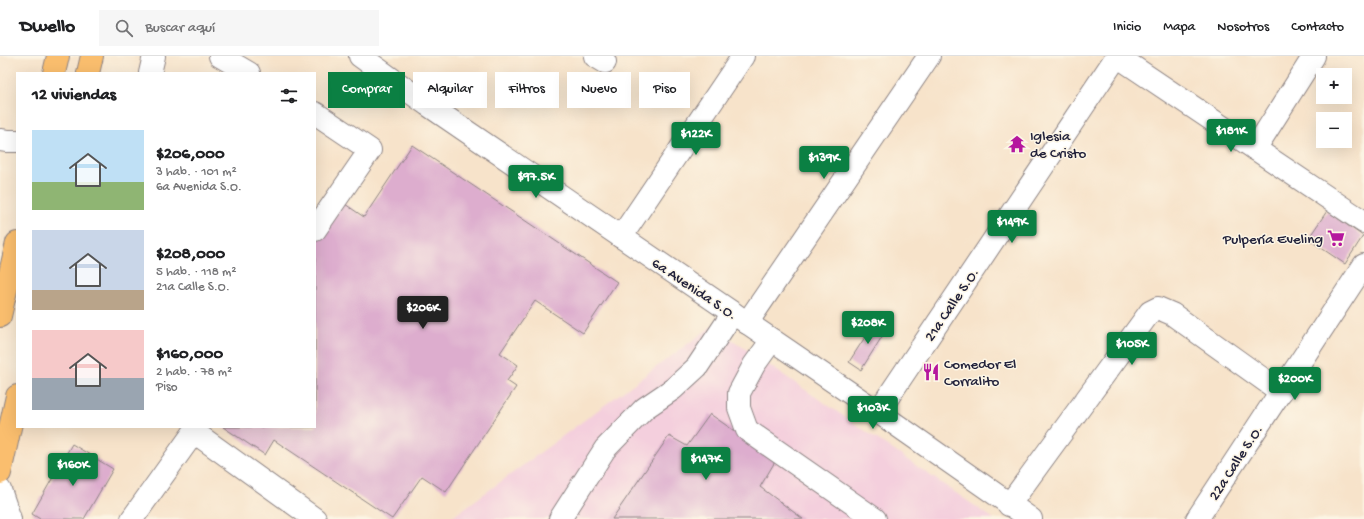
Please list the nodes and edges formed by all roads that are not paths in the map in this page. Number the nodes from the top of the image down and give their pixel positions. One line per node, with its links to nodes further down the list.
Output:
1 (58, 56): 11 (main road)
2 (80, 56): 12 (main road)
3 (92, 56): 13 (main road)
4 (154, 56): 14 (street)
5 (220, 56): 15 (street)
6 (360, 56): 22 (street, 6a Avenida S.O.)
7 (742, 56): 22 (street)
8 (929, 56): 26 (street)
9 (1117, 56): 19 (street); 30 (street, 21a Calle S.O.)
10 (1314, 56): 19 (street)
11 (54, 72)
12 (76, 72)
13 (88, 72)
14 (150, 72)
15 (247, 72)
16 (316, 114): 21 (street)
17 (0, 140): 18 (street)
18 (16, 141)
19 (1255, 149): 20 (street)
20 (1364, 222)
21 (316, 229)
22 (621, 237): 26 (street, 6a Avenida S.O.)
23 (16, 247): 25 (main road)
24 (1364, 265): 28 (street, 22a Calle S.O.)
25 (0, 316)
26 (740, 318): 27 (street, 6a Avenida S.O.); 38 (street)
27 (772, 340): 30 (street, 6a Avenida S.O.); 39 (street)
28 (1281, 392): 34 (street); 41 (street, 22a Calle S.O.)
29 (16, 401): 32 (main road)
30 (878, 412): 34 (street, 6a Avenida S.O.)
31 (195, 430): 36 (street); 37 (street)
32 (0, 474)
33 (0, 490): 35 (street)
34 (1009, 504): 40 (street, 6a Avenida S.O.)
35 (10, 519)
36 (132, 519)
37 (315, 519)
38 (560, 519)
39 (875, 519)
40 (1031, 519)
41 (1197, 519)

